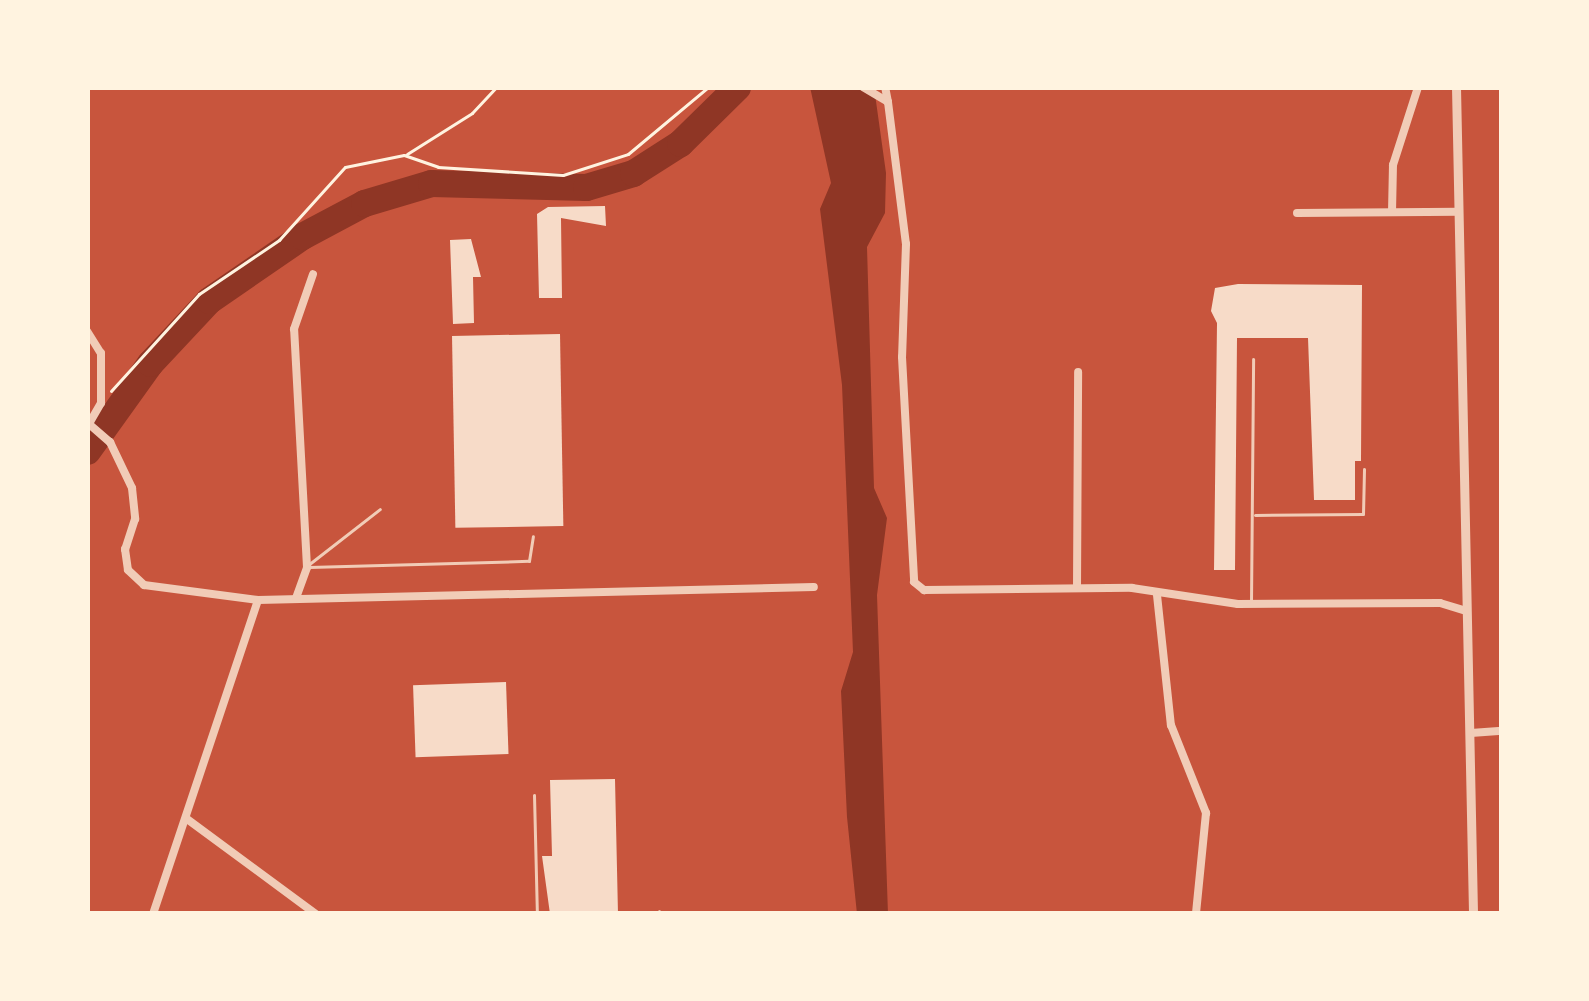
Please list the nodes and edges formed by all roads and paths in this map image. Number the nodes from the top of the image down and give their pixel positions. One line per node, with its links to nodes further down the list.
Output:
1 (496, 87): 8 (path)
2 (708, 87): 8 (path)
3 (862, 87): 7 (street)
4 (885, 87): 7 (street)
5 (1418, 87): 9 (street)
6 (1456, 87): 10 (street)
7 (889, 102): 24 (street)
8 (404, 155): 16 (path)
9 (1392, 212): 10 (street); 11 (street)
10 (1459, 212): 29 (street)
11 (1297, 213)
12 (313, 274): 22 (street)
13 (87, 331): 16 (street)
14 (1253, 359): 20 (lane)
15 (1078, 372): 24 (street)
16 (101, 403): 17 (street)
17 (90, 426): 27 (street)
18 (1364, 469): 20 (lane)
19 (380, 509): 22 (lane)
20 (1251, 515): 28 (lane)
21 (533, 536): 22 (lane)
22 (307, 567): 26 (street)
23 (814, 587): 26 (street)
24 (1077, 588): 25 (street)
25 (1157, 595): 28 (street); 37 (street)
26 (296, 599): 27 (street)
27 (258, 600): 33 (street)
28 (1251, 604): 29 (street)
29 (1468, 611): 31 (street)
30 (1502, 731): 31 (street)
31 (1471, 733): 38 (street)
32 (534, 796): 36 (lane)
33 (186, 819): 34 (street); 35 (street)
34 (152, 914)
35 (316, 914)
36 (537, 914)
37 (1196, 914)
38 (1473, 914)

